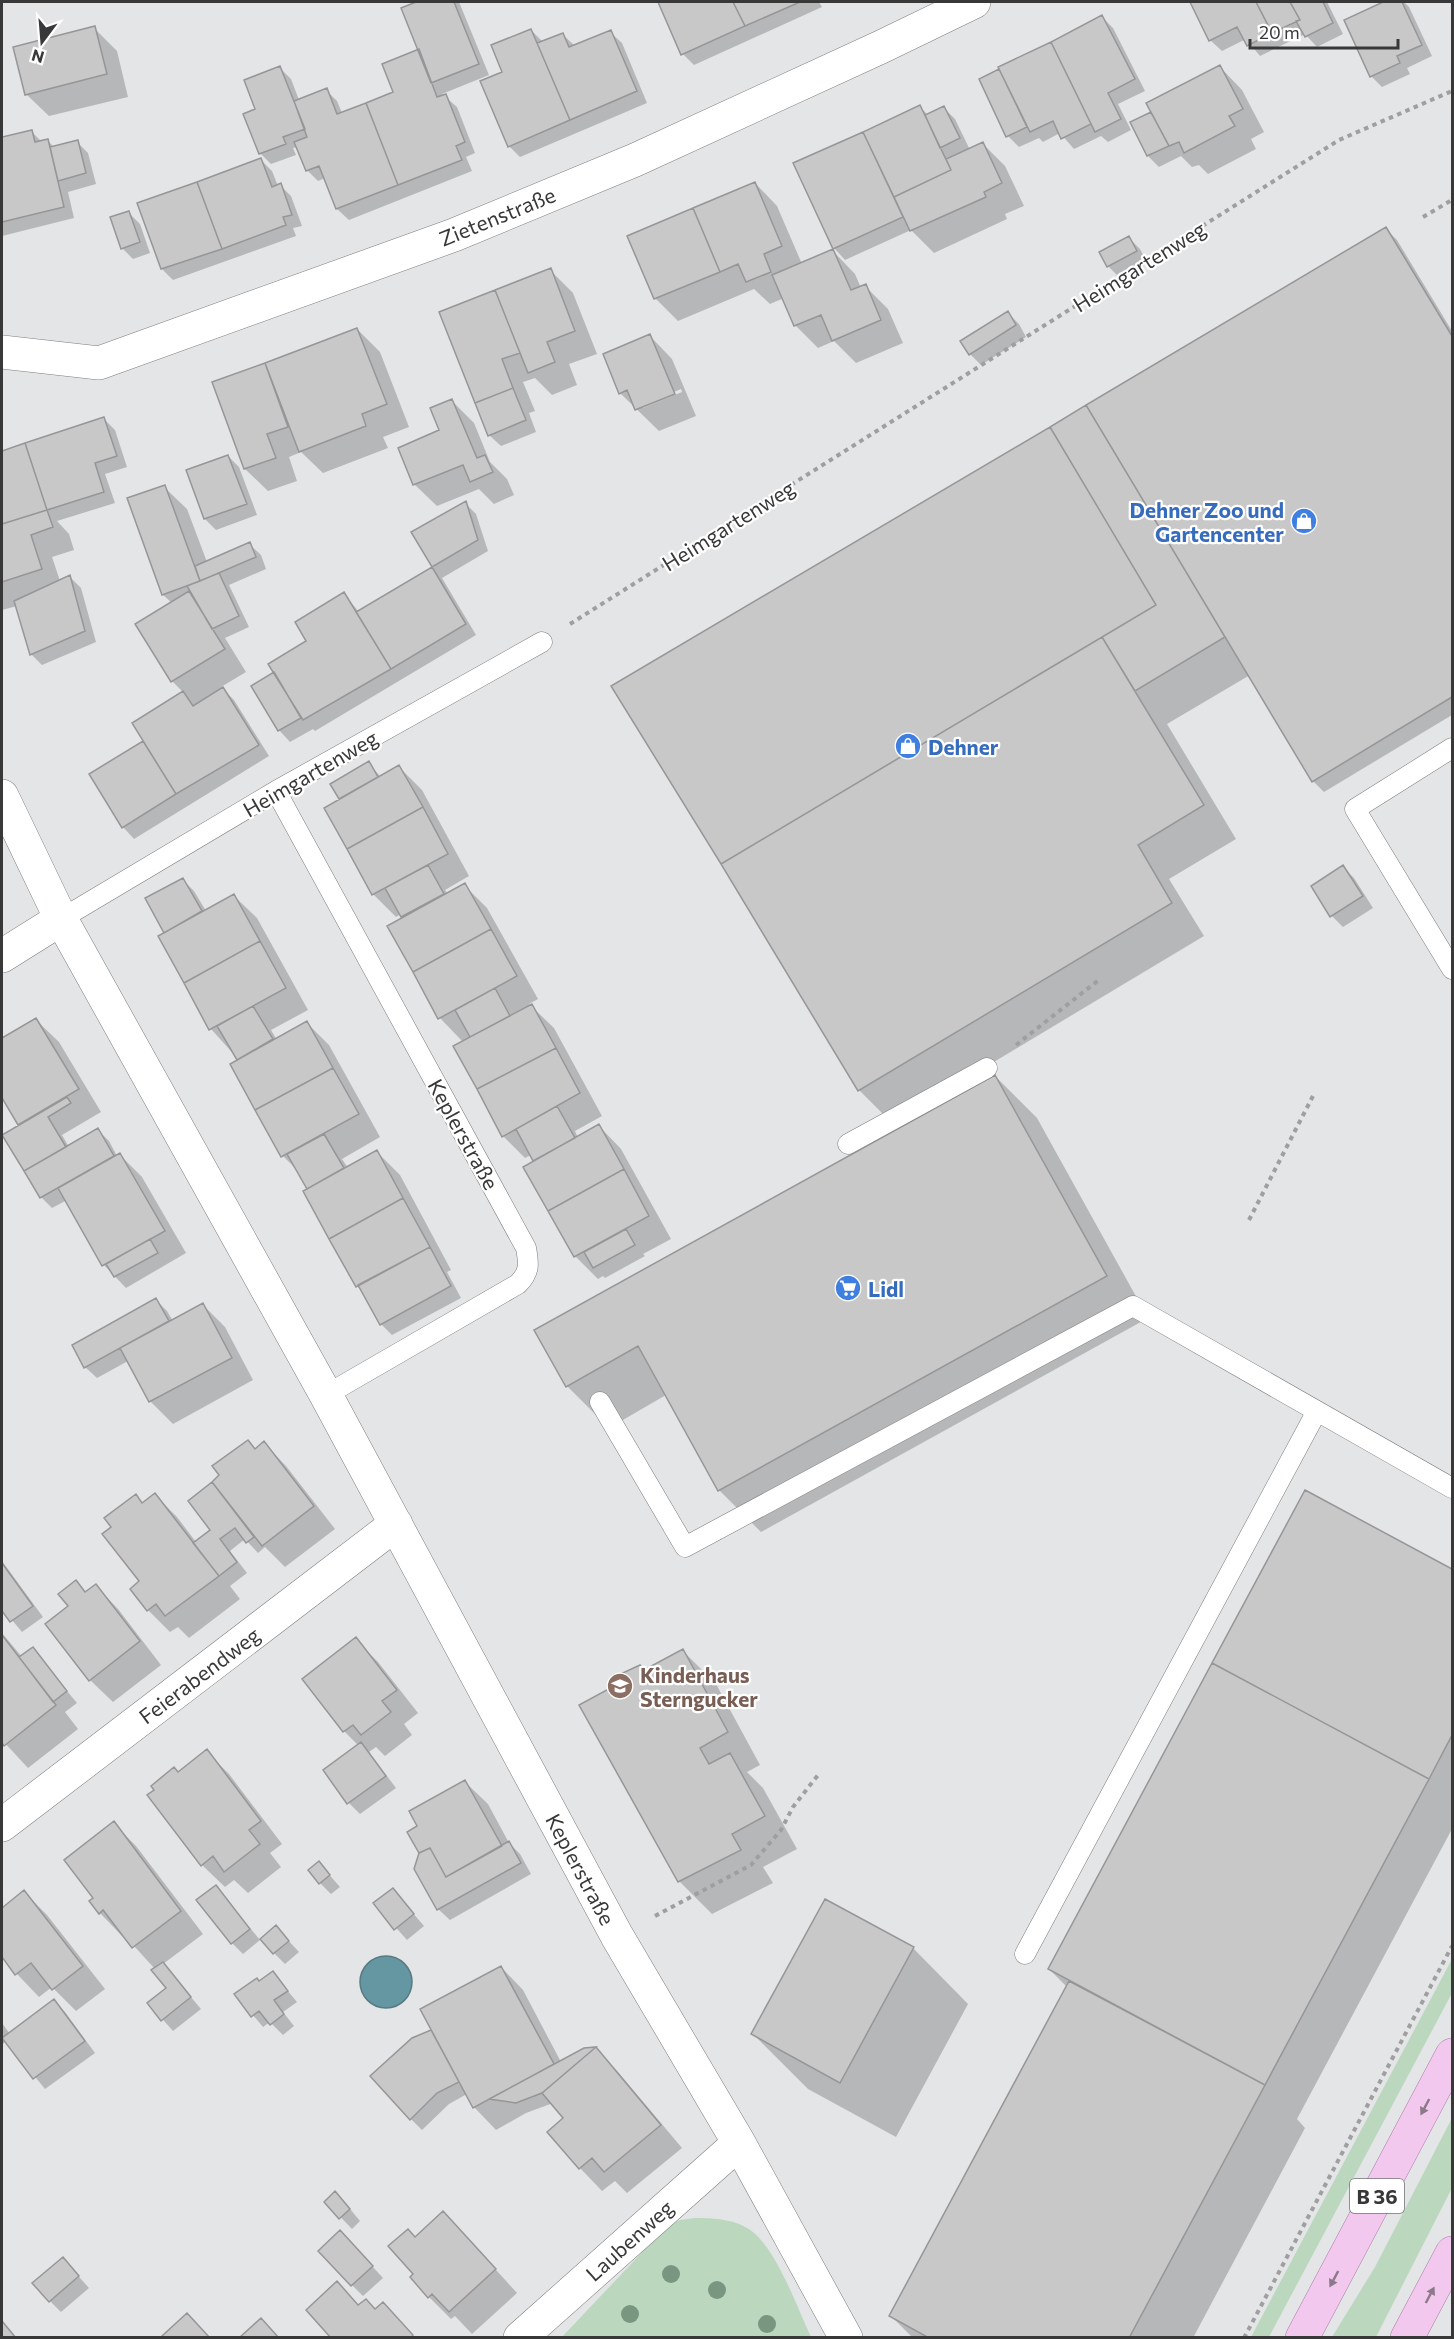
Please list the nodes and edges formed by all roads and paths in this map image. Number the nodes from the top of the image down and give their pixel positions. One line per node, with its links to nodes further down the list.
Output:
1 (974, 2): 5 (street, Zietenstraße)
2 (1452, 91): 6 (path, Heimgartenweg)
3 (1452, 200): 4 (path)
4 (1423, 217)
5 (2, 351)
6 (542, 642): 8 (lane, Heimgartenweg)
7 (1452, 748): 12 (lane)
8 (276, 791): 10 (lane, Heimgartenweg); 18 (lane, Keplerstraße)
9 (2, 796): 10 (street, Keplerstraße)
10 (61, 919): 11 (street, Heimgartenweg); 18 (street, Keplerstraße)
11 (2, 956)
12 (1452, 969)
13 (1100, 979): 14 (path)
14 (987, 1068): 16 (lane)
15 (1314, 1094): 17 (path)
16 (848, 1144)
17 (1249, 1220)
18 (326, 1395): 22 (street, Keplerstraße)
19 (600, 1402): 20 (lane)
20 (1317, 1411): 21 (lane); 27 (lane)
21 (1452, 1488)
22 (396, 1524): 24 (street, Feierabendweg); 25 (street, Keplerstraße)
23 (818, 1775): 25 (path)
24 (2, 1825)
25 (617, 1936): 29 (street, Keplerstraße)
26 (1452, 1946): 33 (path)
27 (1026, 1954)
28 (1452, 2055): 34 (main road, B 36, one-way to 34)
29 (739, 2143): 31 (street, Laubenweg); 32 (street, Keplerstraße)
30 (1452, 2253): 35 (main road, one-way to 30)
31 (520, 2337)
32 (846, 2337)
33 (1244, 2337)
34 (1302, 2337)
35 (1407, 2337)

